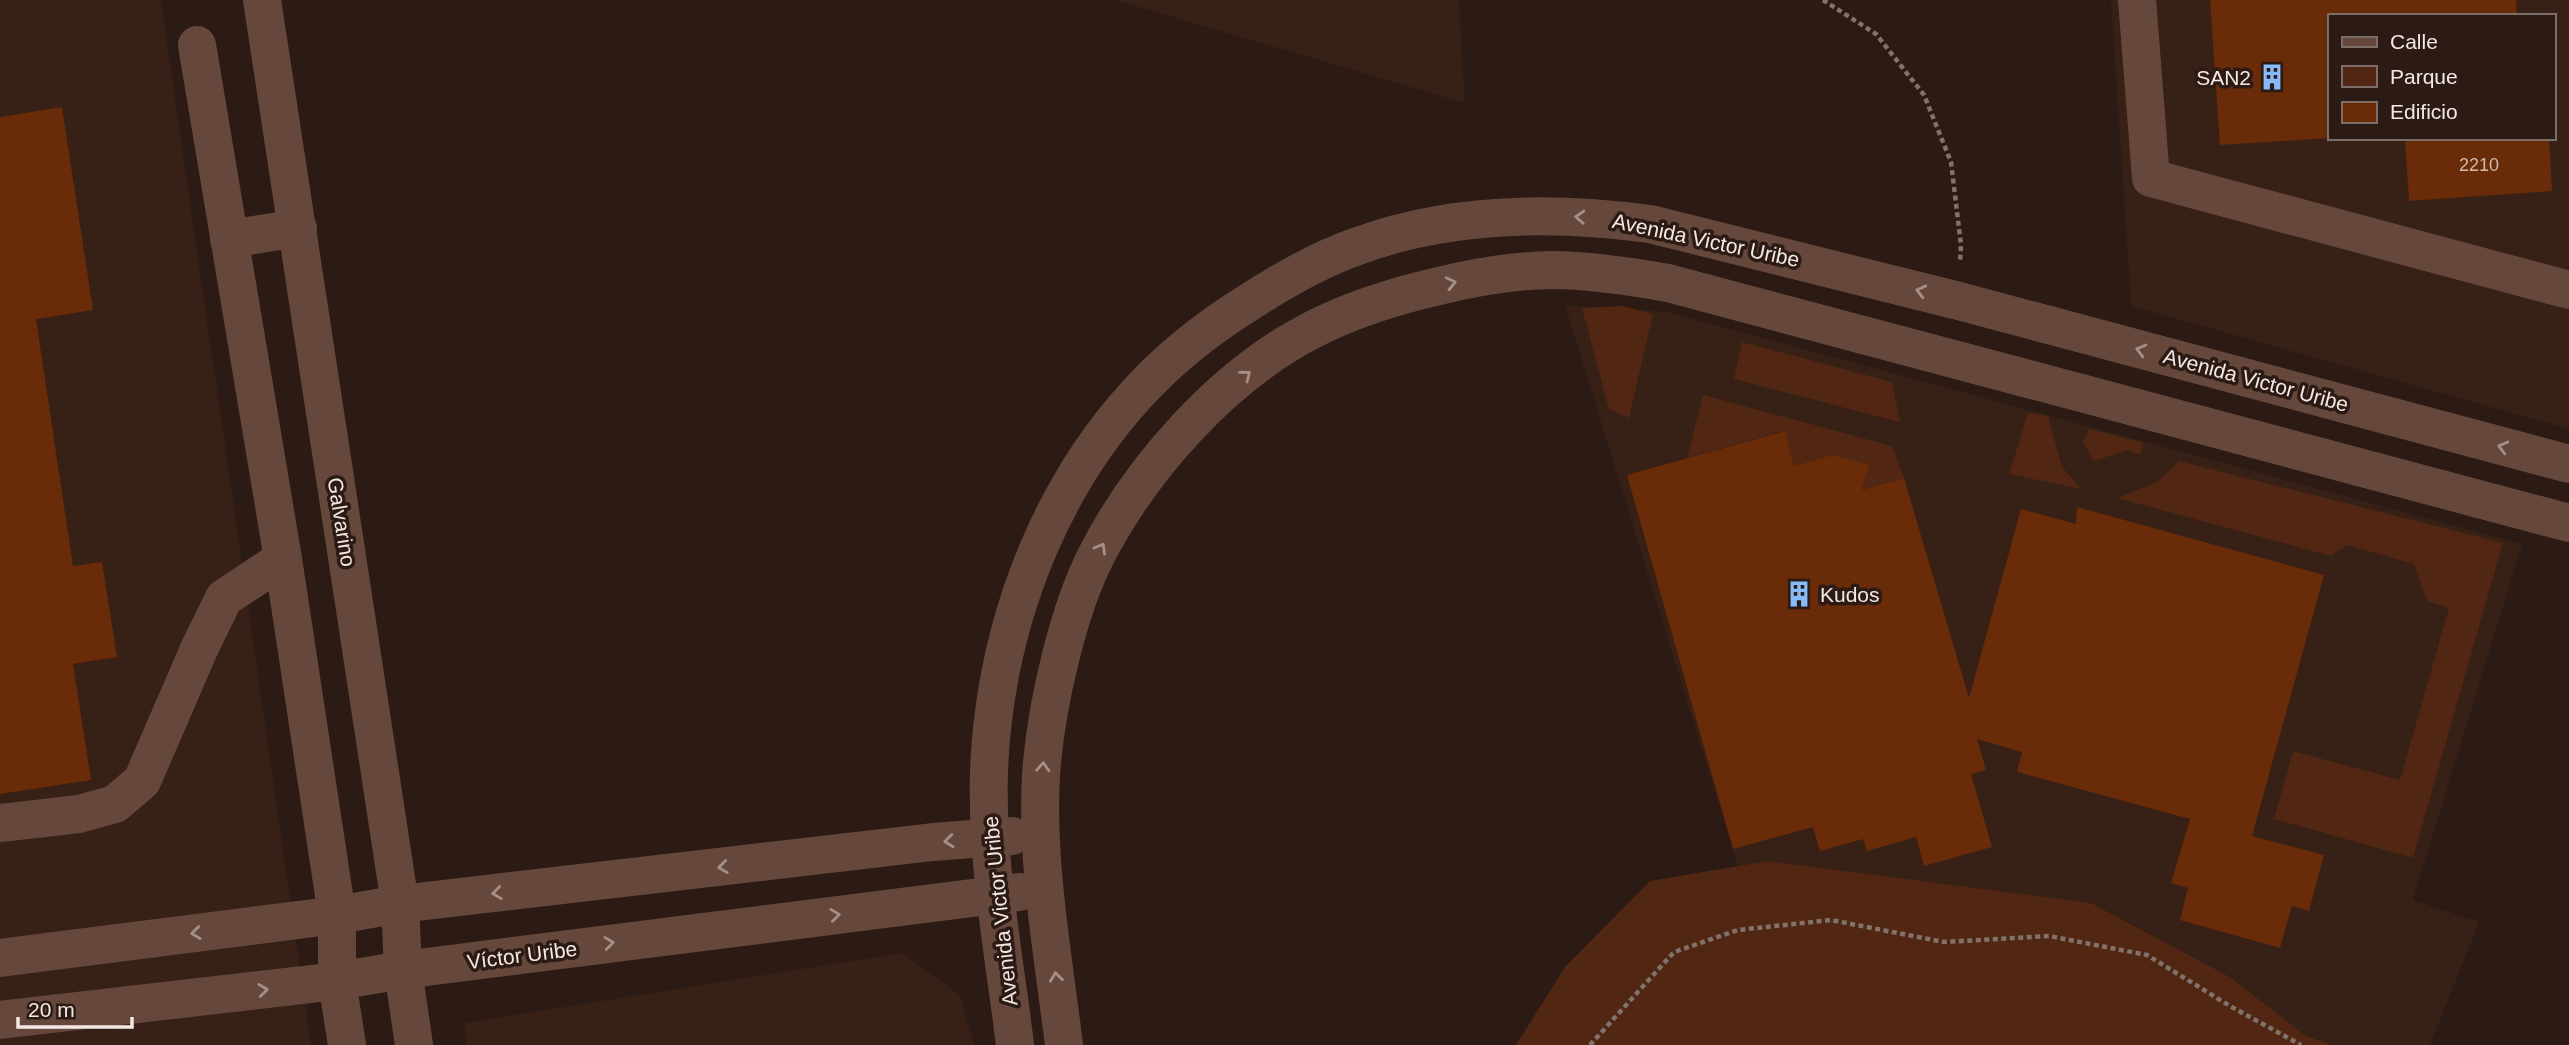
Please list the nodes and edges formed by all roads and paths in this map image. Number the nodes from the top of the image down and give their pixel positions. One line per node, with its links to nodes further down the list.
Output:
1 (262, 0): 5 (street, Galvarino)
2 (1824, 0): 8 (path)
3 (2137, 0): 7 (street)
4 (197, 45): 6 (street)
5 (298, 228): 6 (street); 19 (street, Galvarino)
6 (229, 239): 13 (street)
7 (2569, 290)
8 (1959, 301): 9 (street, Avenida Victor Uribe, one-way to 8); 16 (street, Avenida Victor Uribe, one-way to 16)
9 (2450, 432): 10 (street, Avenida Victor Uribe, one-way to 9); 11 (street)
10 (2569, 464)
11 (2434, 487): 12 (street); 15 (street, one-way to 11)
12 (2569, 523)
13 (283, 559): 14 (street); 20 (street)
14 (0, 823)
15 (1042, 835): 16 (street); 17 (street)
16 (988, 837): 18 (street, Avenida Victor Uribe); 19 (street, one-way to 19)
17 (1044, 888): 18 (street, Víctor Uribe); 28 (street, one-way to 17)
18 (994, 895): 22 (street, Víctor Uribe, one-way to 18); 27 (street, Avenida Victor Uribe)
19 (400, 904): 20 (street); 22 (street, Galvarino)
20 (337, 915): 21 (street, one-way to 21); 23 (street)
21 (0, 958)
22 (403, 970): 23 (street, Víctor Uribe); 26 (street, Galvarino)
23 (337, 981): 24 (street, Víctor Uribe, one-way to 23); 25 (street)
24 (0, 1020)
25 (347, 1045)
26 (414, 1045)
27 (1015, 1045)
28 (1064, 1045)
29 (1590, 1045): 30 (path)
30 (2301, 1045)

